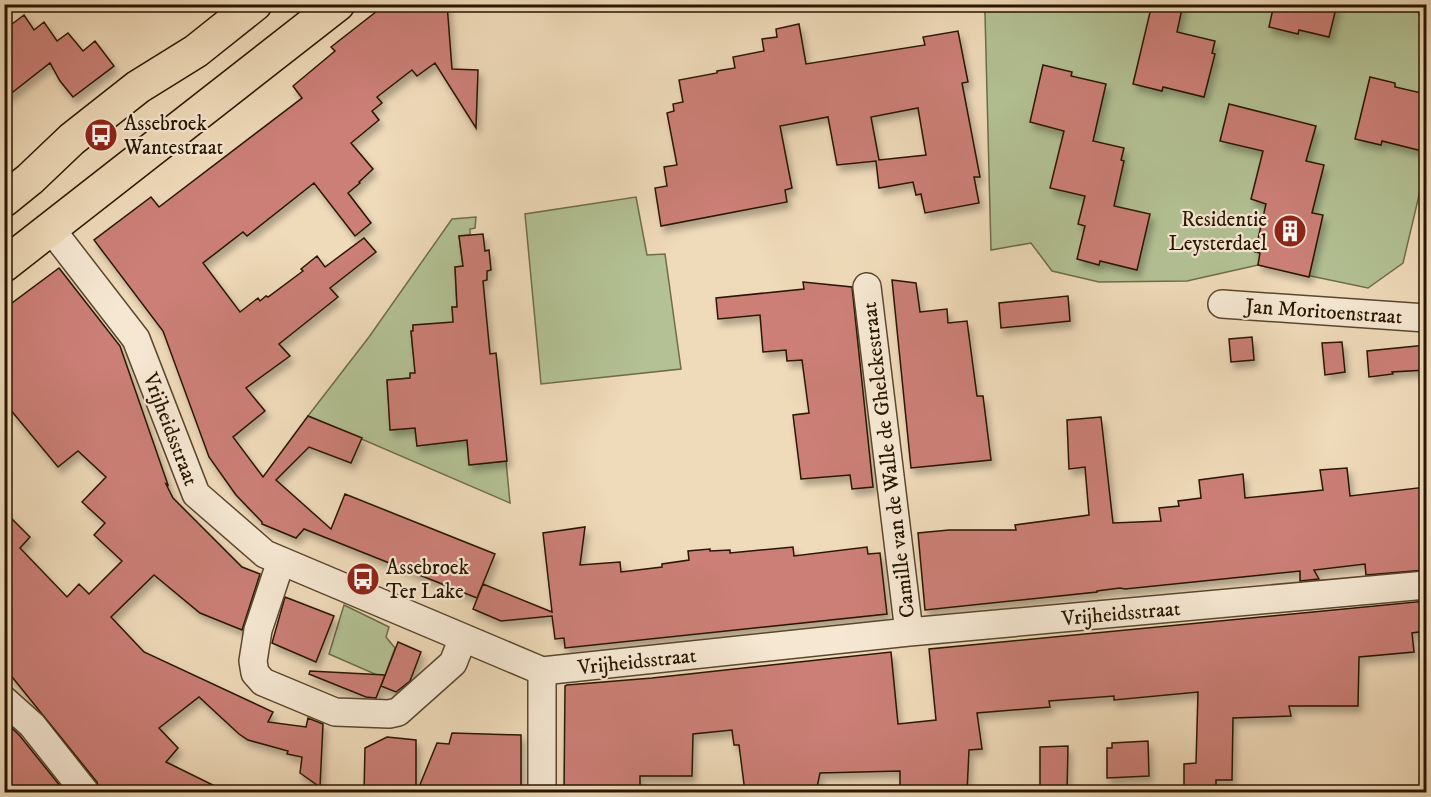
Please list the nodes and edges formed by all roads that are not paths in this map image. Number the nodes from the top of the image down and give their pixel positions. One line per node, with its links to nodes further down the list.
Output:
1 (255, 4): 3 (main road)
2 (338, 4): 4 (main road)
3 (4, 201): 4 (main road)
4 (51, 229): 5 (main road); 9 (street, Vrijheidsstraat)
5 (4, 265)
6 (867, 287): 11 (street, Camille van de Walle de Ghelckestraat)
7 (1222, 304): 8 (street, Jan Moritoenstraat)
8 (1426, 318)
9 (281, 561): 12 (street, Vrijheidsstraat); 12 (street)
10 (1426, 585): 11 (street, Vrijheidsstraat)
11 (909, 632): 13 (street, Vrijheidsstraat)
12 (464, 638): 13 (street, Vrijheidsstraat)
13 (542, 671): 16 (street)
14 (4, 700): 15 (street)
15 (86, 792)
16 (542, 792)

